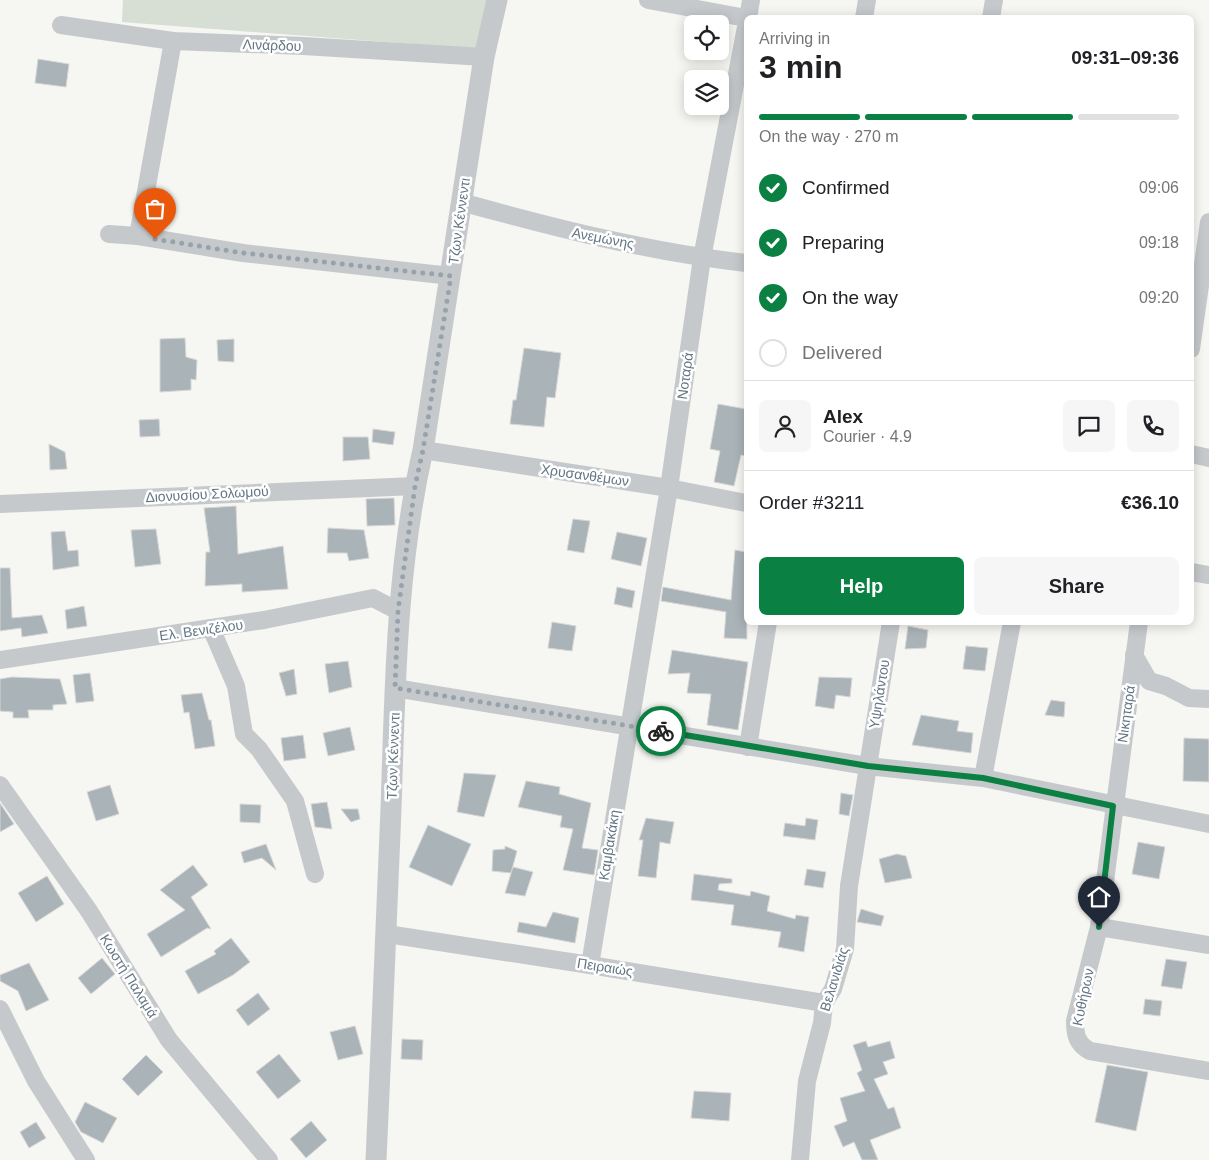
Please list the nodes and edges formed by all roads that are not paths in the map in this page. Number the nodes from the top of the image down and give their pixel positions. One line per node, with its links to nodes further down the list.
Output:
1 (497, 0): 13 (street, Τζων Κέννεντι)
2 (648, 0): 9 (street)
3 (751, 0): 6 (street)
4 (867, 0): 7 (street)
5 (994, 0): 8 (street)
6 (748, 15)
7 (864, 15)
8 (992, 15)
9 (744, 17)
10 (61, 25): 12 (street, Λινάρδου)
11 (744, 38): 18 (street, Νοταρά)
12 (173, 41): 13 (street, Λινάρδου); 17 (street)
13 (484, 57): 14 (street, Τζων Κέννεντι)
14 (461, 202): 18 (street, Ανεμώνης); 20 (street, Τζων Κέννεντι)
15 (1209, 222): 21 (street)
16 (109, 234): 17 (street)
17 (138, 236): 20 (street)
18 (702, 258): 19 (street, Ανεμώνης); 26 (street, Νοταρά)
19 (744, 263)
20 (451, 276): 22 (street, Τζων Κέννεντι)
21 (1196, 337)
22 (423, 450): 25 (street, Τζων Κέννεντι); 26 (street, Χρυσανθέμων)
23 (1194, 455): 24 (street)
24 (1209, 458)
25 (415, 486): 28 (street, Διονυσίου Σολωμού); 31 (street, Τζων Κέννεντι)
26 (669, 488): 27 (street, Χρυσανθέμων); 41 (street, Νοταρά)
27 (744, 503)
28 (0, 504)
29 (1194, 572): 30 (street)
30 (1209, 575)
31 (398, 611): 36 (street, Ελ. Βενιζέλου); 39 (street, Τζων Κέννεντι)
32 (768, 625): 42 (street)
33 (891, 625): 43 (street, Υψηλάντου)
34 (1011, 625): 44 (street)
35 (1139, 625): 37 (street, Νικηταρά)
36 (211, 628): 38 (street, Ελ. Βενιζέλου); 48 (street)
37 (1134, 655): 40 (street); 46 (street, Νικηταρά)
38 (0, 660)
39 (395, 688): 41 (street); 50 (street, Τζων Κέννεντι)
40 (1209, 699)
41 (629, 726): 42 (street); 52 (street, Καμβακάκη)
42 (748, 747): 43 (street)
43 (868, 766): 44 (street); 53 (street, Βελανιδιάς)
44 (983, 778): 46 (street)
45 (0, 785): 57 (street, Κωστή Παλαμά)
46 (1113, 806): 47 (street); 49 (street, Κυθήρων)
47 (1209, 824)
48 (315, 874)
49 (1099, 927): 51 (street); 55 (street, Κυθήρων)
50 (387, 934): 52 (street, Πειραιώς); 58 (street, Τζων Κέννεντι)
51 (1209, 945)
52 (590, 965): 53 (street, Πειραιώς)
53 (824, 1003): 59 (street, Βελανιδιάς)
54 (0, 1009): 56 (street)
55 (1209, 1071)
56 (86, 1160)
57 (269, 1160)
58 (376, 1160)
59 (800, 1160)

